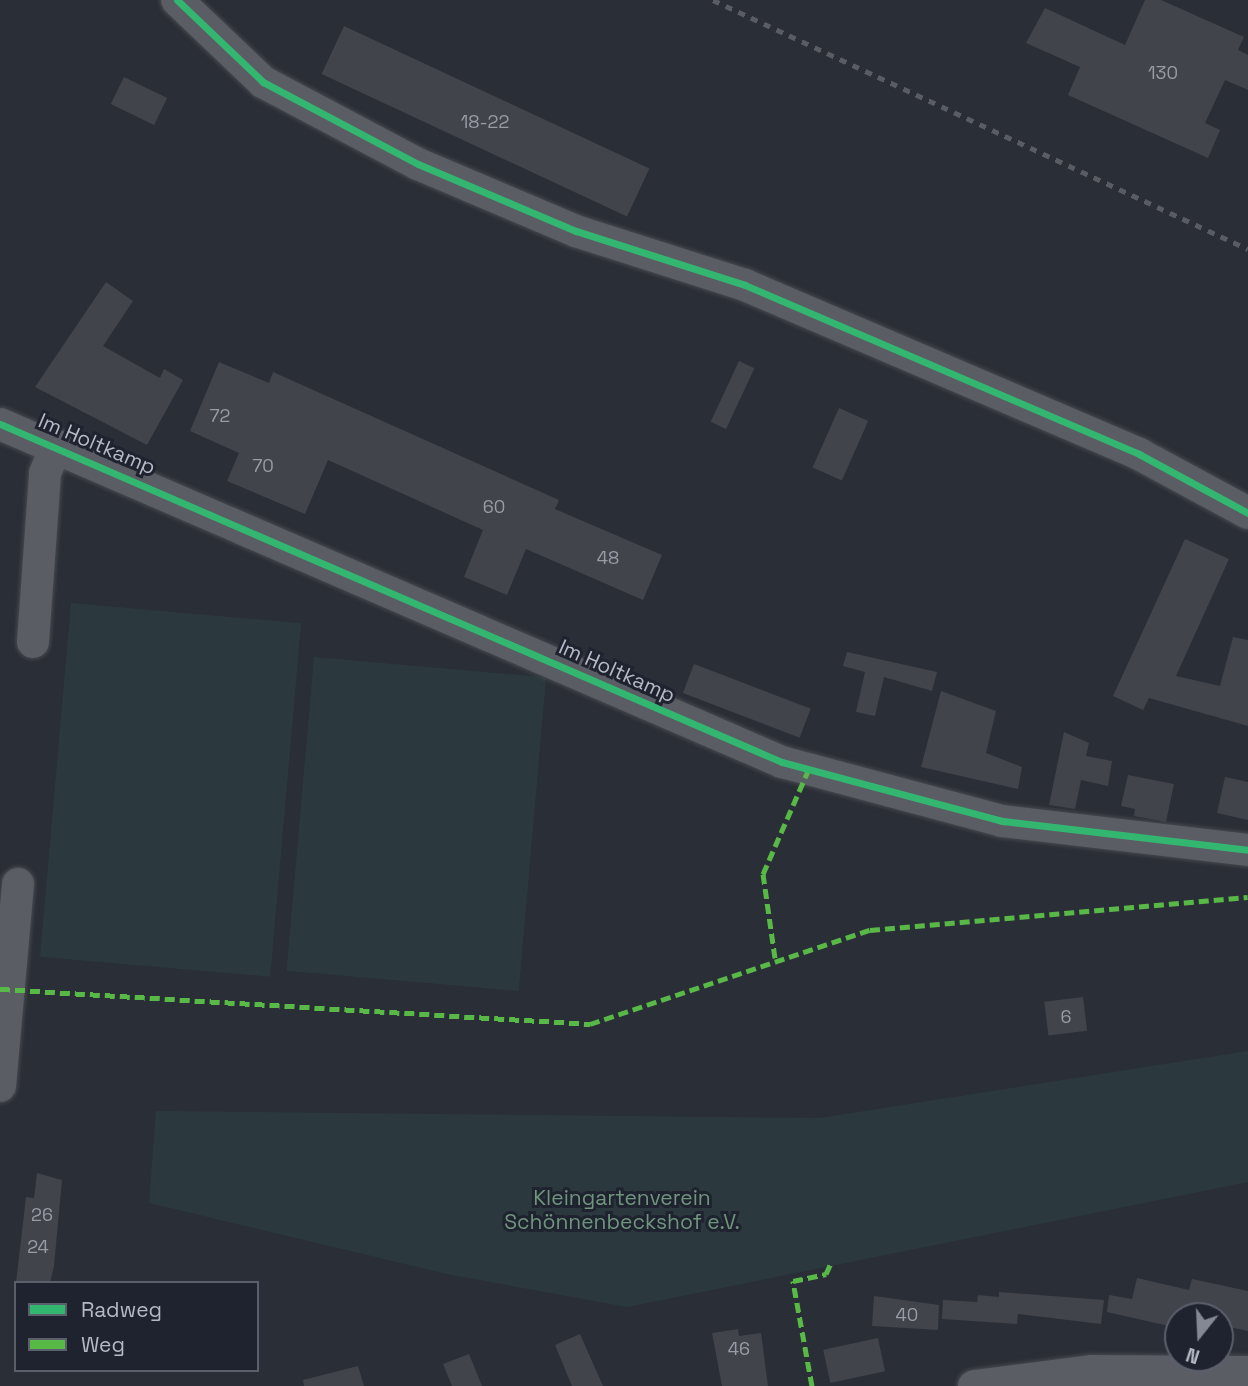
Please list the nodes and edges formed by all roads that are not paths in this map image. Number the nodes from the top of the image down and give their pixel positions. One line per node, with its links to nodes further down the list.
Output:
1 (177, 0): 4 (street)
2 (0, 424): 3 (street, Im Holtkamp)
3 (57, 445): 5 (street); 6 (street, Im Holtkamp)
4 (1248, 513)
5 (33, 642)
6 (1248, 850)
7 (18, 884): 8 (street)
8 (0, 1086)
9 (1248, 1372): 10 (street)
10 (974, 1386)

